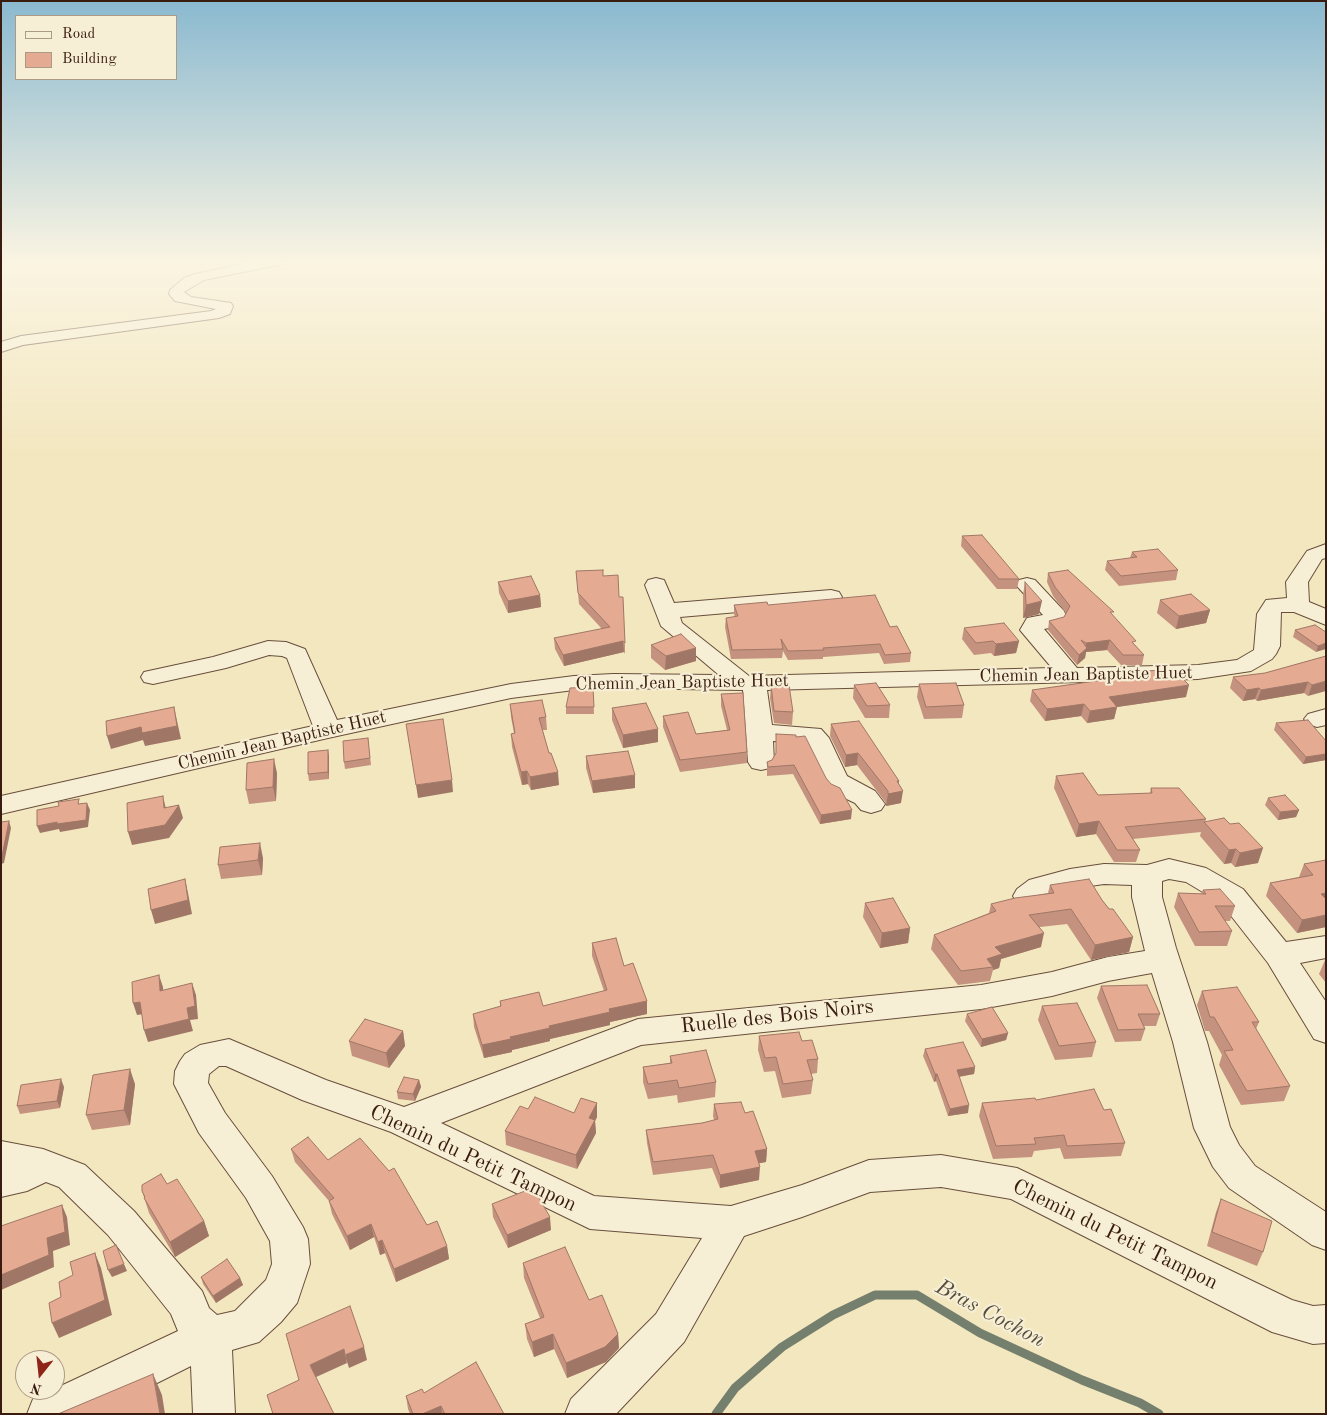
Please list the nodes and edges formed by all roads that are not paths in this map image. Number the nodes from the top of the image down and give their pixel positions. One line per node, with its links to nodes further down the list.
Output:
1 (128, 326): 2 (street)
2 (1, 348)
3 (1326, 550): 7 (street)
4 (656, 584): 8 (street)
5 (1026, 585): 10 (street)
6 (831, 597): 8 (street)
7 (1298, 605): 9 (street, Chemin Jean Baptiste Huet); 10 (street, Chemin Jean Baptiste Huet)
8 (666, 611): 12 (street)
9 (1326, 618)
10 (1071, 676): 12 (street, Chemin Jean Baptiste Huet)
11 (153, 677): 13 (street)
12 (748, 682): 13 (street, Chemin Jean Baptiste Huet); 14 (street)
13 (328, 730): 17 (street, Chemin Jean Baptiste Huet)
14 (760, 733): 15 (street); 16 (street)
15 (761, 762)
16 (871, 804)
17 (1, 805)
18 (1147, 875): 19 (street); 21 (street); 22 (street)
19 (1028, 896)
20 (1326, 946): 21 (street)
21 (1280, 955): 23 (street)
22 (1163, 959): 24 (street, Ruelle des Bois Noirs); 29 (street)
23 (1326, 1030)
24 (404, 1122): 28 (street, Chemin du Petit Tampon); 31 (street, Chemin du Petit Tampon)
25 (1, 1156): 26 (street)
26 (43, 1165): 27 (street); 31 (street)
27 (1, 1181)
28 (731, 1223): 30 (street, Chemin du Petit Tampon); 34 (street)
29 (1326, 1233)
30 (1326, 1324)
31 (211, 1336): 32 (street, Chemin du Petit Tampon); 33 (street)
32 (48, 1414)
33 (214, 1414)
34 (586, 1414)

